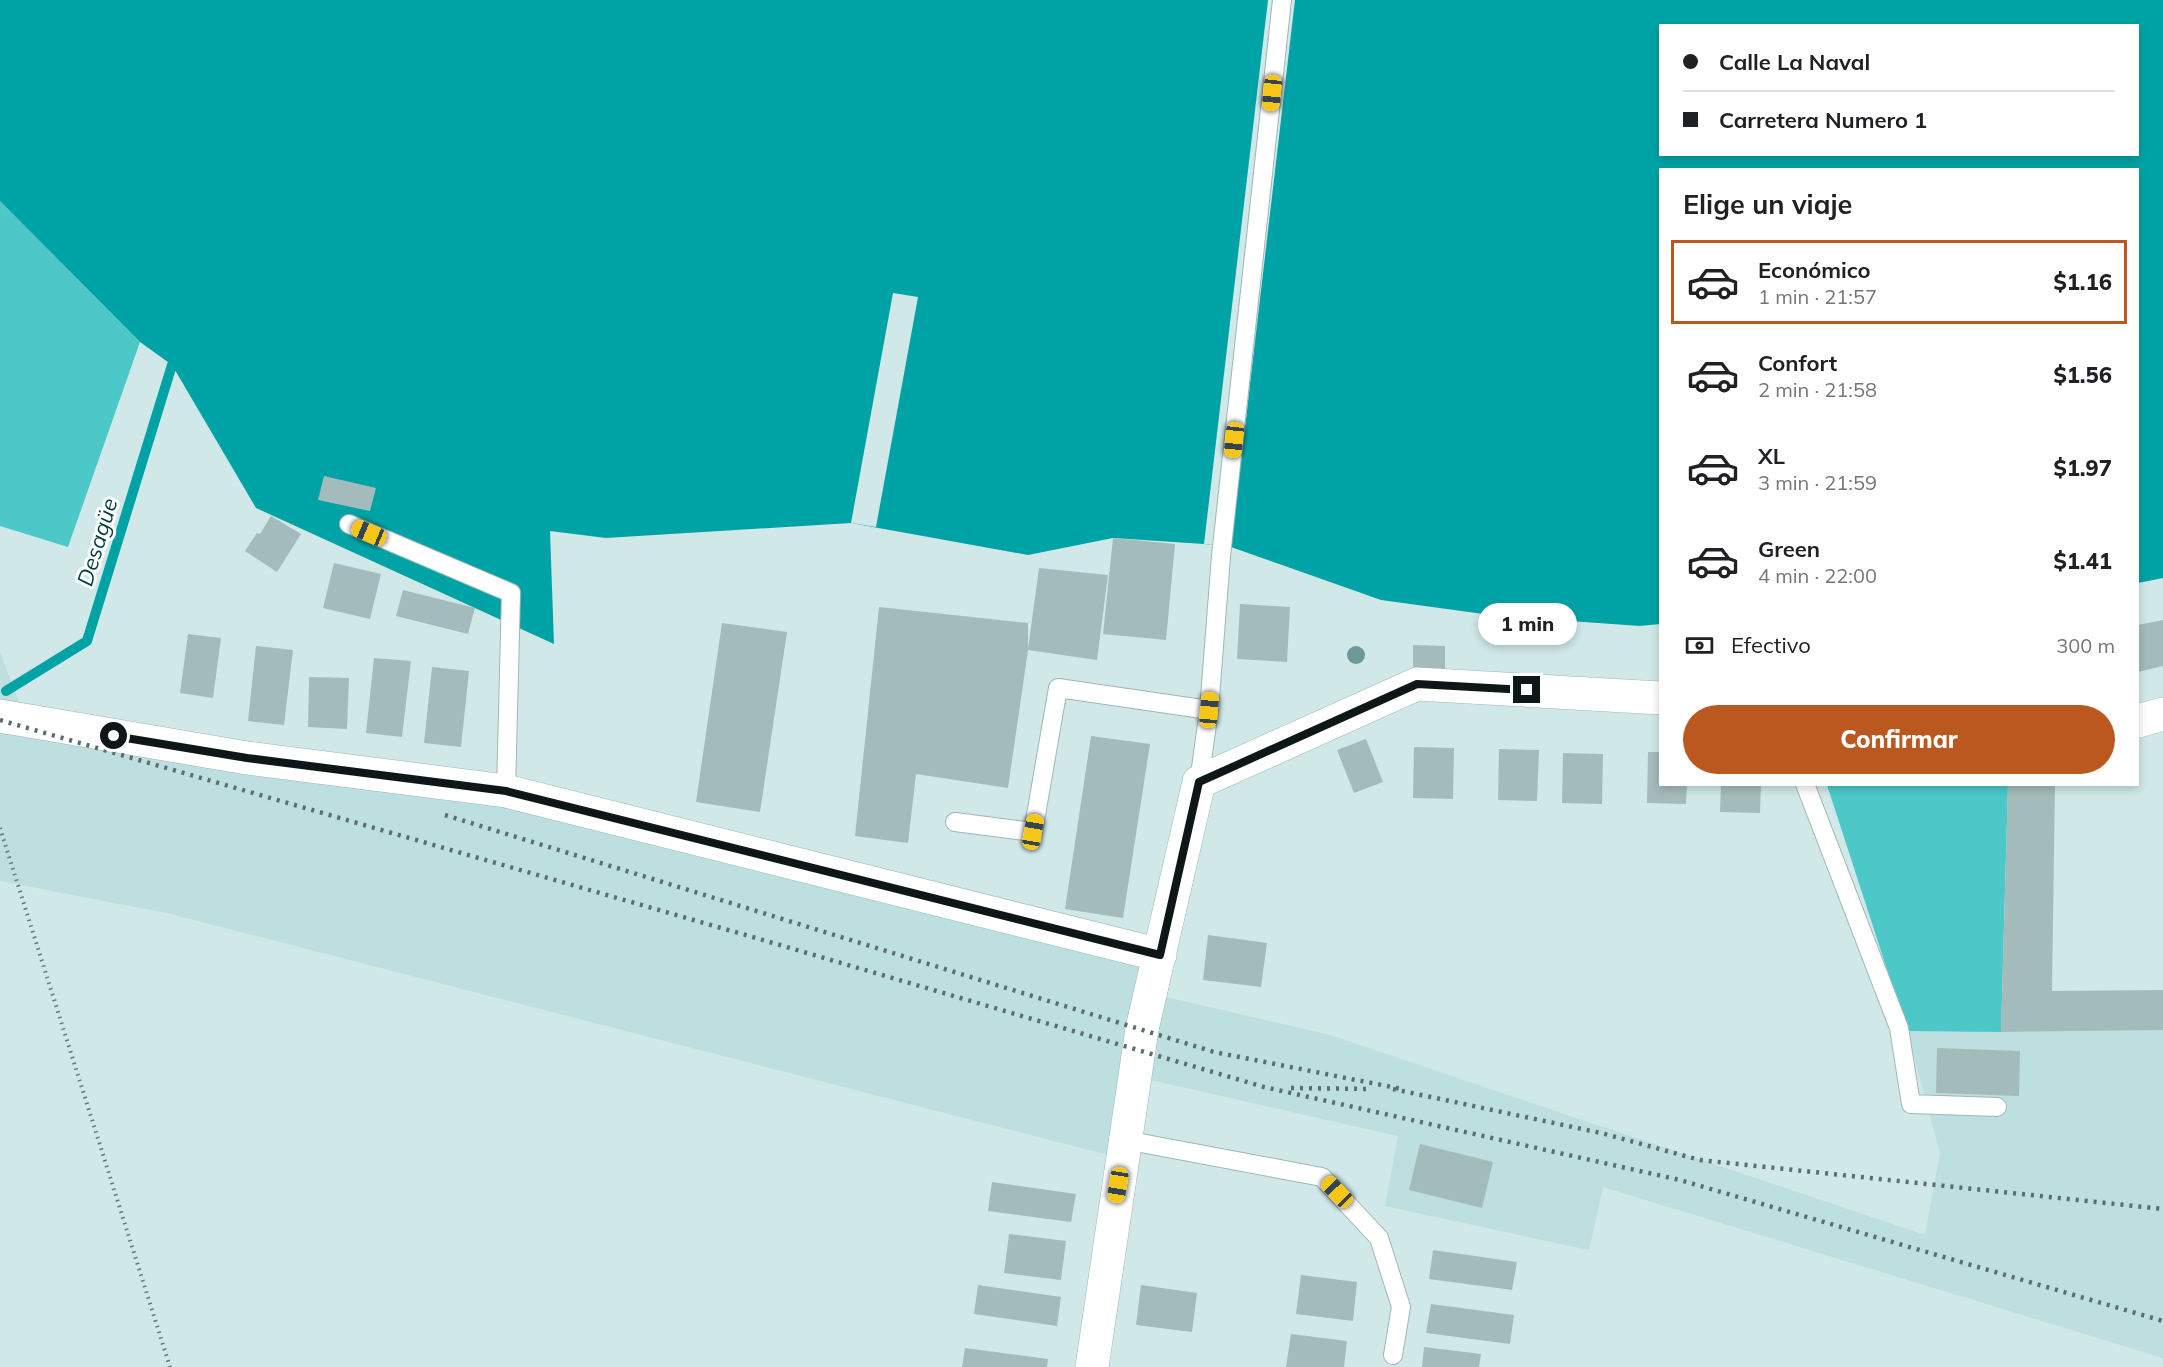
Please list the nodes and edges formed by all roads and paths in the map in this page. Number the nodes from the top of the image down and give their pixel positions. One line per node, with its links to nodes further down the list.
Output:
1 (1282, 0): 4 (lane)
2 (349, 524): 10 (lane)
3 (1659, 698): 8 (street)
4 (1209, 710): 8 (lane); 11 (lane)
5 (2163, 714): 7 (street)
6 (0, 716): 10 (street)
7 (2139, 721)
8 (1201, 769): 13 (street)
9 (1806, 786): 14 (lane)
10 (506, 791): 13 (street)
11 (955, 822)
12 (0, 828): 17 (path)
13 (1160, 955): 15 (street)
14 (1997, 1107)
15 (1125, 1140): 16 (lane); 18 (street)
16 (1393, 1355)
17 (170, 1367)
18 (1092, 1367)

